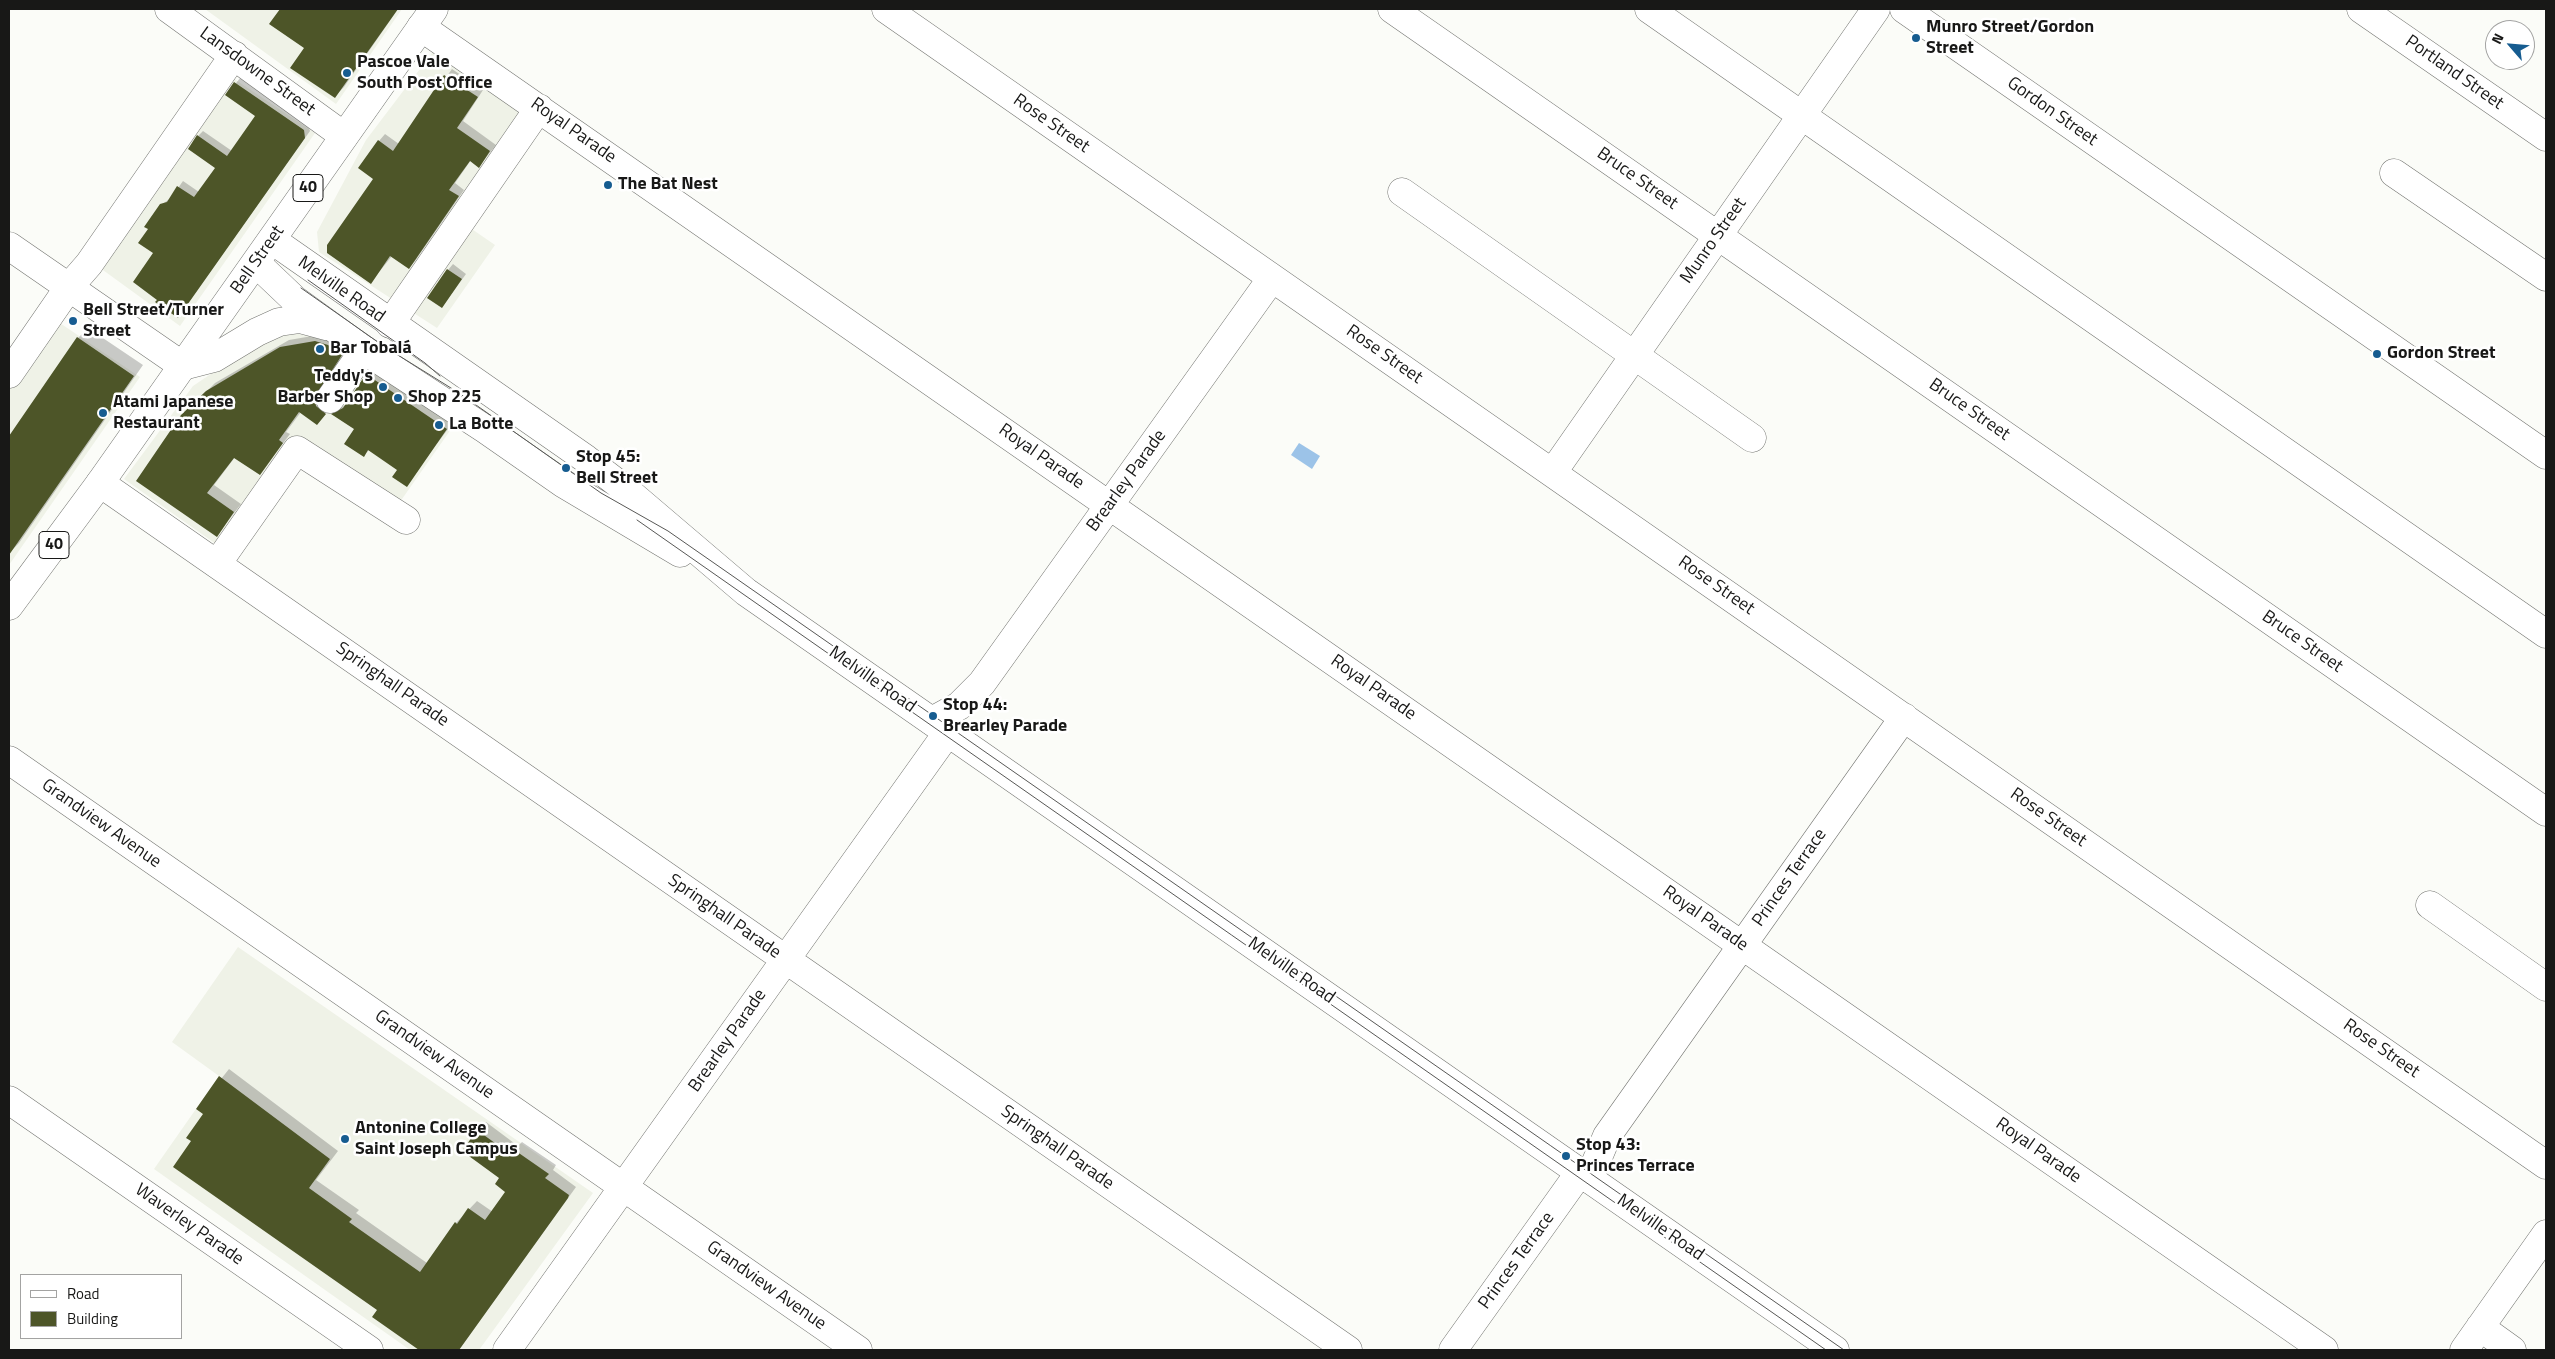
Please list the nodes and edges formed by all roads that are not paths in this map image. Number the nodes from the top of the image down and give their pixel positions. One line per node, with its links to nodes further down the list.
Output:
1 (169, 9): 9 (main road, Lansdowne Street)
2 (886, 9): 21 (main road, Rose Street)
3 (1392, 9): 16 (main road, Bruce Street)
4 (1649, 9): 11 (main road)
5 (1876, 9): 11 (main road, Munro Street)
6 (1904, 9): 31 (main road, Gordon Street)
7 (2361, 9): 13 (main road, Portland Street)
8 (427, 18): 10 (main road, Royal Parade); 12 (main road, Bell Street / 40)
9 (234, 54): 12 (main road, Lansdowne Street); 22 (main road)
10 (538, 108): 23 (main road); 34 (main road, Royal Parade)
11 (1802, 115): 16 (main road, Munro Street); 39 (main road)
12 (344, 136): 17 (main road, Bell Street / 40)
13 (2546, 137)
14 (2394, 173): 20 (main road)
15 (1402, 192): 26 (main road)
16 (1719, 235): 26 (main road, Munro Street); 43 (main road, Bruce Street)
17 (272, 240): 19 (main road, Bell Street / 40); 23 (main road, Melville Road)
18 (9, 246): 22 (main road)
19 (256, 263): 24 (main road, Melville Road); 27 (main road, Bell Street / 40)
20 (2546, 277)
21 (1272, 278): 32 (main road, Rose Street); 34 (main road, Brearley Parade)
22 (69, 287): 27 (main road); 28 (main road)
23 (390, 324): 37 (main road, Melville Road)
24 (335, 330): 25 (main road, Melville Road); 27 (main road)
25 (364, 350): 29 (main road); 37 (main road, Melville Road)
26 (1634, 355): 30 (main road); 32 (main road, Munro Street)
27 (183, 366): 33 (main road, Bell Street / 40)
28 (9, 374)
29 (330, 399)
30 (1752, 438)
31 (2546, 455)
32 (1552, 472): 40 (main road, Rose Street)
33 (100, 483): 36 (main road, Springhall Parade); 38 (main road, Bell Street / 40)
34 (1110, 505): 41 (main road, Brearley Parade); 45 (main road, Royal Parade)
35 (406, 520): 36 (main road)
36 (217, 564): 46 (main road, Springhall Parade)
37 (746, 592): 41 (main road, Melville Road)
38 (12, 595)
39 (2546, 634)
40 (1904, 718): 45 (main road, Princes Terrace); 49 (main road, Rose Street)
41 (948, 732): 46 (main road, Brearley Parade); 50 (main road, Melville Road)
42 (9, 760): 51 (main road, Grandview Avenue)
43 (2546, 812)
44 (2430, 905): 47 (main road)
45 (1742, 945): 50 (main road, Princes Terrace); 54 (main road, Royal Parade)
46 (785, 959): 51 (main road, Brearley Parade); 58 (main road, Springhall Parade)
47 (2546, 987)
48 (9, 1100): 55 (main road, Waverley Parade)
49 (2546, 1164)
50 (1580, 1172): 59 (main road, Princes Terrace); 60 (main road, Melville Road)
51 (624, 1186): 56 (main road, Brearley Parade); 57 (main road, Grandview Avenue)
52 (2546, 1234): 53 (main road)
53 (2480, 1328): 61 (main road); 62 (main road)
54 (2316, 1348)
55 (369, 1350)
56 (508, 1350)
57 (858, 1350)
58 (1348, 1350)
59 (1453, 1350)
60 (1835, 1350)
61 (2464, 1350)
62 (2512, 1350)

